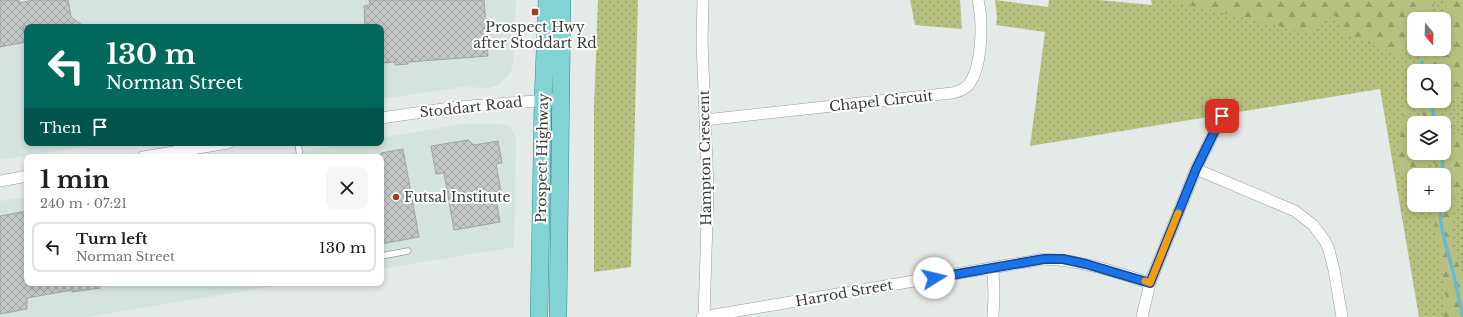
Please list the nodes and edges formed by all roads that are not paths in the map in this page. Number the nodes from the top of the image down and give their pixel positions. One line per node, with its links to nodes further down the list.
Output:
1 (548, 0): 6 (main road, Prospect Highway)
2 (562, 0): 5 (main road, Prospect Highway)
3 (703, 0): 9 (street, Hampton Crescent)
4 (978, 0): 9 (street, Chapel Circuit)
5 (562, 99): 6 (street, Stoddart Road); 20 (main road, Prospect Highway)
6 (543, 100): 8 (street, Stoddart Road); 19 (main road, Prospect Highway)
7 (1222, 116): 12 (street)
8 (384, 118)
9 (705, 120): 21 (street, Hampton Crescent)
10 (210, 146): 11 (street)
11 (161, 154)
12 (1196, 169): 18 (street); 24 (street)
13 (24, 177): 14 (street)
14 (0, 181)
15 (408, 251): 16 (lane)
16 (384, 255)
17 (992, 268): 18 (street, Harrod Street); 21 (street, Harrod Street); 22 (street)
18 (1150, 283): 23 (street)
19 (539, 317)
20 (558, 317)
21 (703, 317)
22 (993, 317)
23 (1142, 317)
24 (1342, 317)

